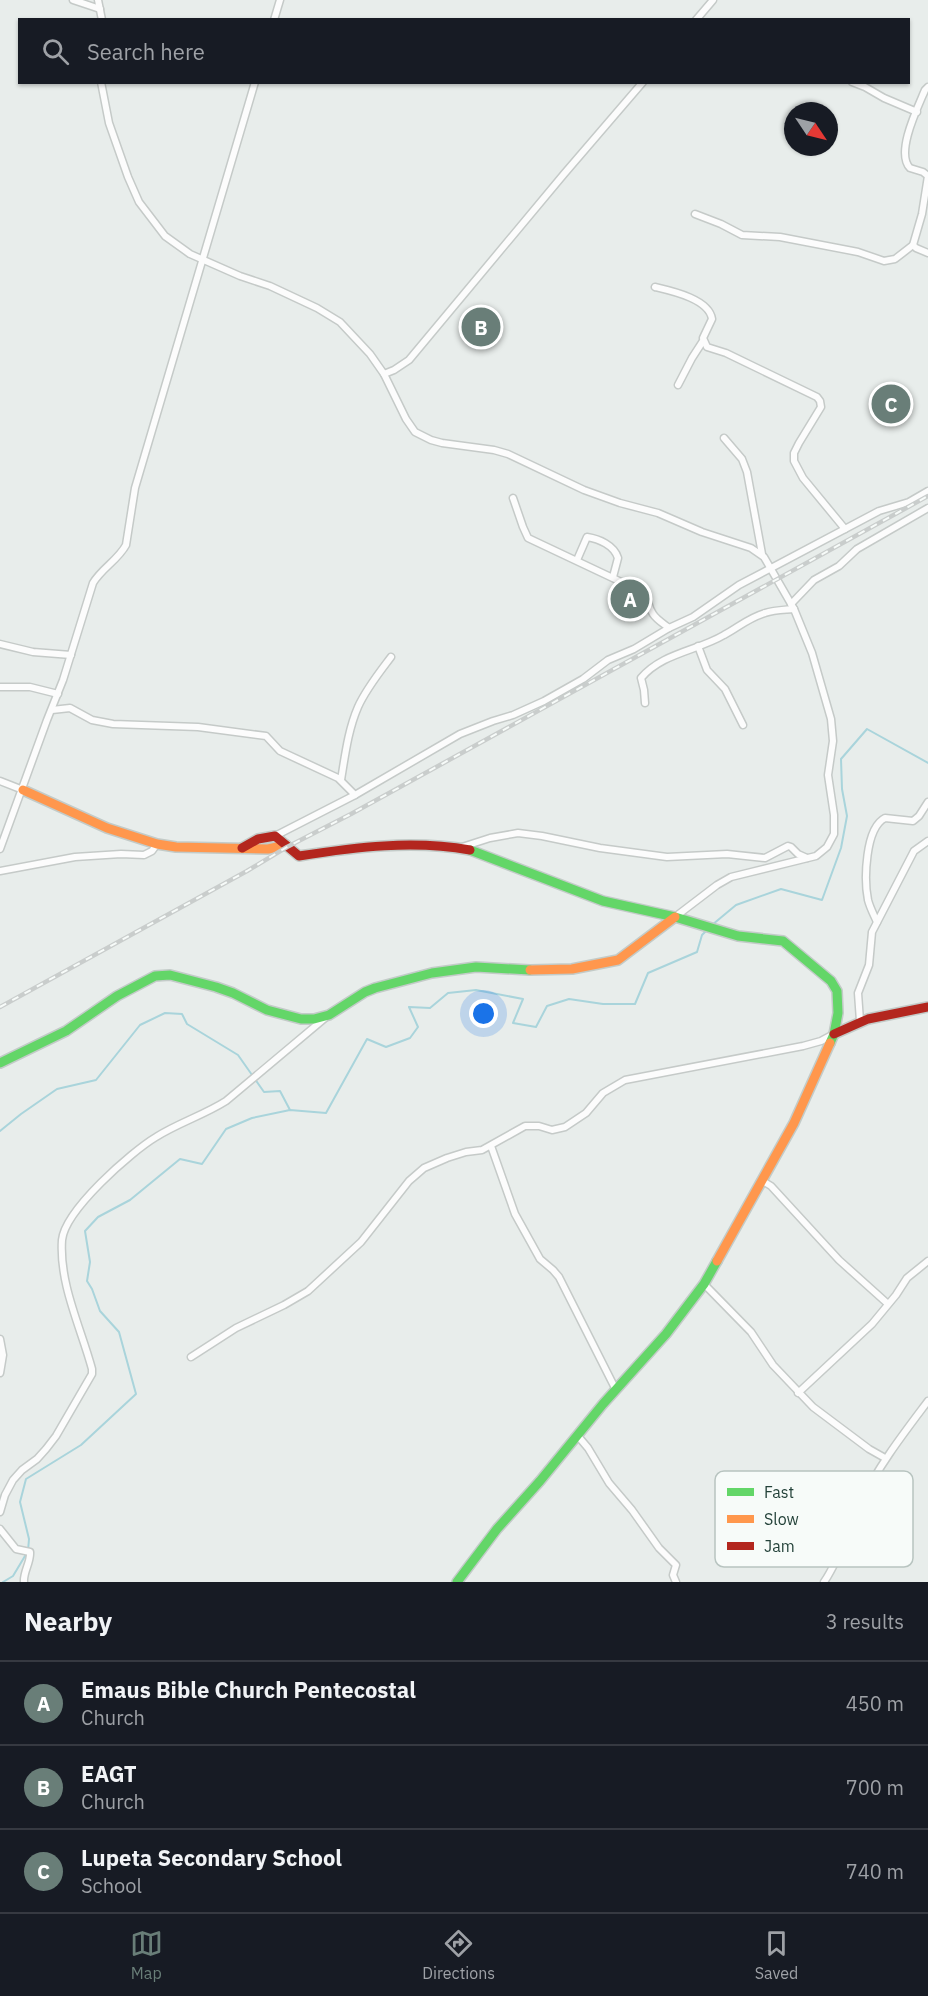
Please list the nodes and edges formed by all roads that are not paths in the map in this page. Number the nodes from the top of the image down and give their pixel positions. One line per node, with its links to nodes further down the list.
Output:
1 (73, 0): 5 (street)
2 (98, 0): 5 (street)
3 (280, 0): 7 (street)
4 (713, 0): 8 (street)
5 (100, 9): 6 (street)
6 (102, 18)
7 (275, 18)
8 (698, 18)
9 (101, 84): 18 (street)
10 (254, 84): 18 (street)
11 (641, 84): 21 (street)
12 (857, 84): 14 (street)
13 (928, 87): 14 (street)
14 (917, 112): 16 (street)
15 (695, 214): 16 (street)
16 (913, 244): 17 (street)
17 (928, 253)
18 (204, 259): 21 (street); 36 (street)
19 (655, 287): 20 (street)
20 (703, 341): 22 (street); 27 (street)
21 (384, 374): 28 (street)
22 (678, 385)
23 (724, 438): 28 (street)
24 (928, 491): 27 (street)
25 (513, 498): 29 (street)
26 (928, 508): 32 (street)
27 (845, 529): 30 (street)
28 (762, 554): 30 (street)
29 (577, 560): 31 (street); 31 (street)
30 (771, 568): 32 (street); 33 (street)
31 (613, 577): 33 (street)
32 (792, 606): 35 (street); 55 (street)
33 (669, 628): 46 (street)
34 (0, 644): 36 (street)
35 (698, 646): 40 (street); 42 (street)
36 (71, 655): 39 (street)
37 (391, 657): 43 (street)
38 (0, 687): 39 (street)
39 (58, 694): 41 (street)
40 (645, 703)
41 (51, 710): 43 (street); 45 (street)
42 (743, 725)
43 (341, 780): 46 (street)
44 (0, 781): 45 (street)
45 (23, 790): 50 (street); 54 (street)
46 (355, 795): 48 (street)
47 (928, 802): 58 (street)
48 (275, 836): 51 (street); 52 (street)
49 (928, 841): 58 (street)
50 (157, 844): 52 (street); 56 (street)
51 (286, 845): 52 (street); 53 (street)
52 (242, 848)
53 (460, 848): 55 (street); 57 (street)
54 (0, 849)
55 (807, 858): 57 (street)
56 (0, 871)
57 (679, 918): 60 (street); 62 (street)
58 (877, 922): 61 (street)
59 (928, 1007): 61 (street)
60 (329, 1015): 63 (street); 78 (street)
61 (860, 1021): 62 (street)
62 (834, 1034): 64 (street); 65 (street)
63 (0, 1063)
64 (491, 1146): 70 (street); 72 (street)
65 (761, 1180): 67 (street); 68 (street)
66 (928, 1261): 68 (street)
67 (704, 1284): 72 (street); 73 (street)
68 (888, 1305): 73 (street)
69 (0, 1339): 71 (street)
70 (191, 1357)
71 (0, 1373)
72 (616, 1390): 75 (street)
73 (798, 1393): 76 (street)
74 (928, 1401): 76 (street)
75 (577, 1436): 83 (street); 84 (street)
76 (885, 1458): 77 (street)
77 (878, 1471)
78 (0, 1512)
79 (0, 1528): 81 (street)
80 (832, 1567): 85 (street)
81 (24, 1579): 82 (street)
82 (17, 1582)
83 (457, 1582)
84 (676, 1582)
85 (824, 1582)

